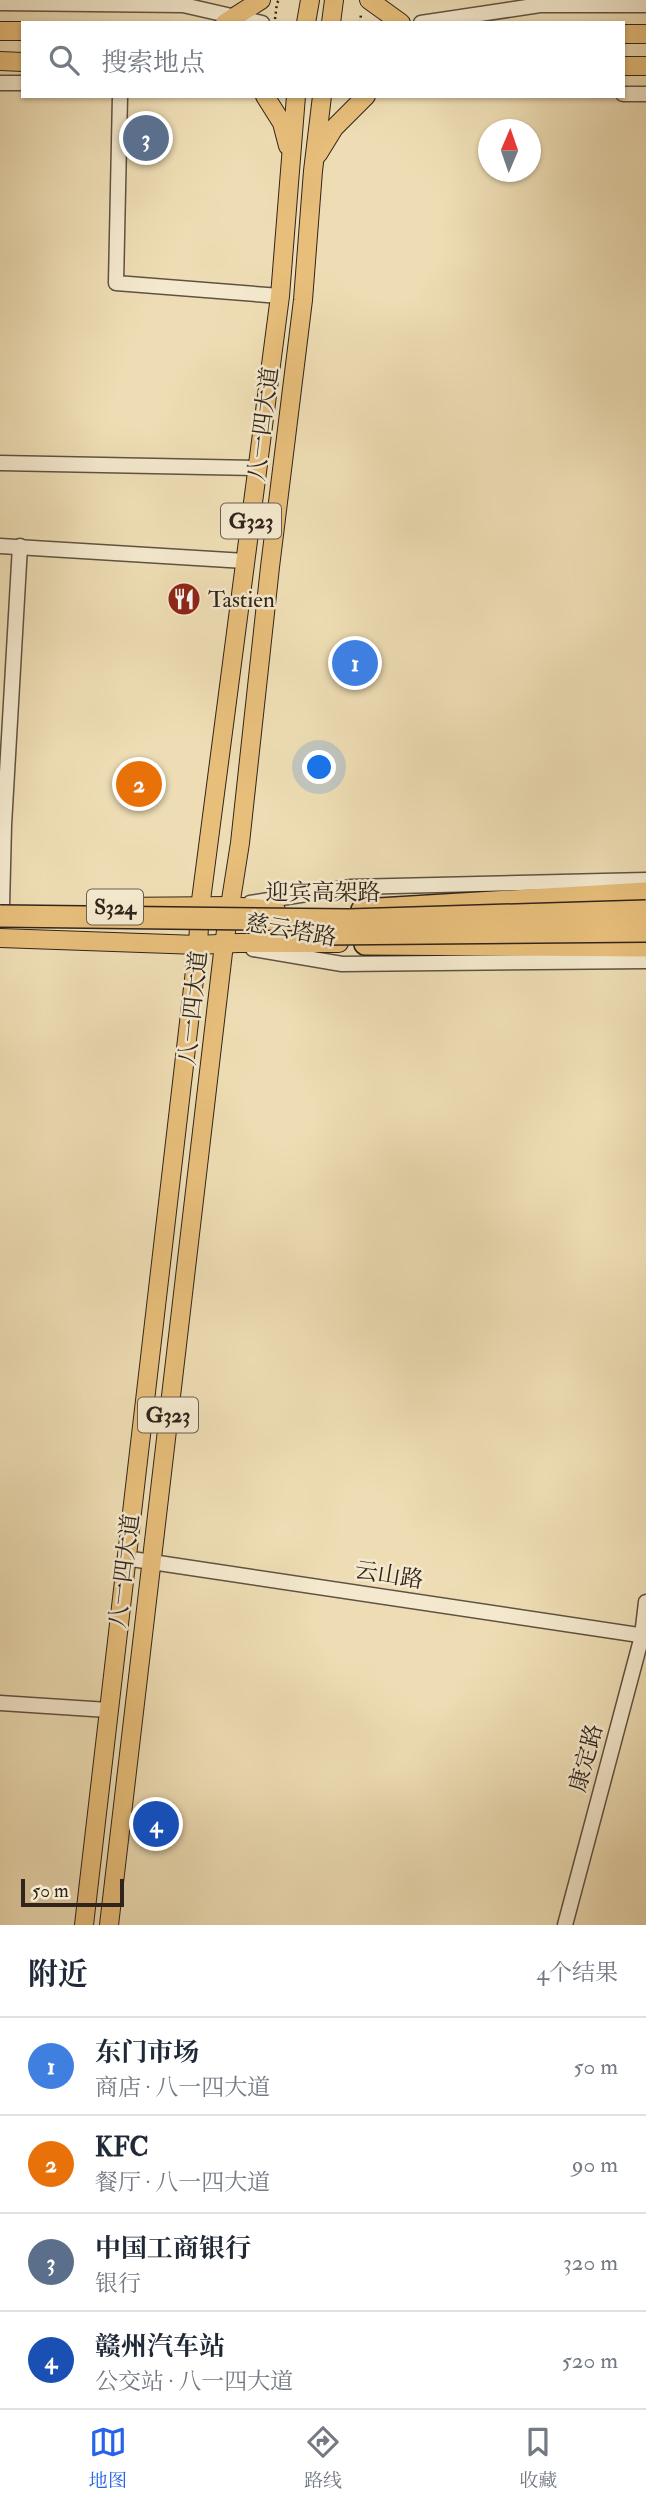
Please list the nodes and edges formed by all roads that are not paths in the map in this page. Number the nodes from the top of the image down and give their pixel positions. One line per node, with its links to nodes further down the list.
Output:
1 (261, 0): 7 (main road)
2 (310, 0): 8 (main road)
3 (334, 0): 9 (main road)
4 (369, 0): 10 (main road)
5 (0, 3): 7 (street)
6 (646, 5): 11 (street)
7 (231, 19)
8 (306, 21)
9 (331, 21)
10 (398, 21)
11 (434, 21)
12 (0, 31): 13 (main road)
13 (21, 31)
14 (625, 34): 15 (main road)
15 (646, 34)
16 (0, 61): 17 (main road)
17 (21, 62)
18 (625, 66): 19 (main road)
19 (646, 66)
20 (0, 83): 21 (street)
21 (21, 83)
22 (625, 94): 23 (street)
23 (646, 94)
24 (120, 98): 31 (street)
25 (266, 98): 30 (main road)
26 (296, 98): 30 (main road, 八一四大道 / G323)
27 (322, 98): 29 (main road, 八一四大道 / G323)
28 (364, 98): 29 (main road)
29 (313, 171): 41 (main road, 八一四大道 / G323)
30 (290, 173): 31 (main road, 八一四大道 / G323)
31 (281, 296): 33 (main road, 八一四大道 / G323)
32 (0, 463): 33 (street)
33 (258, 468): 36 (main road, 八一四大道 / G323)
34 (0, 546): 35 (street)
35 (20, 546): 36 (street); 37 (street)
36 (245, 561): 42 (main road, 八一四大道 / G323)
37 (2, 825): 45 (street)
38 (646, 880): 41 (street, 慈云塔路)
39 (646, 893): 43 (highway)
40 (646, 901): 43 (main road, 慈云塔路)
41 (230, 906): 42 (main road, S324); 43 (main road, 慈云塔路); 49 (main road, 八一四大道 / G323)
42 (200, 908): 45 (main road, S324); 51 (main road, 八一四大道 / G323)
43 (350, 911)
44 (646, 911): 45 (highway, 迎宾高架路, bridge)
45 (0, 914): 46 (highway, 迎宾高架路, bridge)
46 (646, 931)
47 (0, 938): 51 (main road, S324)
48 (646, 938): 50 (main road, 慈云塔路)
49 (224, 944): 50 (main road, 慈云塔路); 51 (main road, S324); 53 (street, 慈云塔路); 55 (main road, 八一四大道 / G323)
50 (345, 944): 52 (highway)
51 (198, 945): 54 (main road, 八一四大道 / G323)
52 (646, 946)
53 (646, 961)
54 (125, 1558): 55 (street, 云山路); 59 (main road, 八一四大道 / G323)
55 (150, 1562): 57 (street, 云山路); 61 (main road, 八一四大道 / G323)
56 (646, 1602): 57 (street, 康定路)
57 (644, 1636): 62 (street, 康定路)
58 (0, 1703): 59 (street)
59 (108, 1710): 60 (main road, 八一四大道 / G323)
60 (83, 1925)
61 (108, 1925)
62 (565, 1925)

